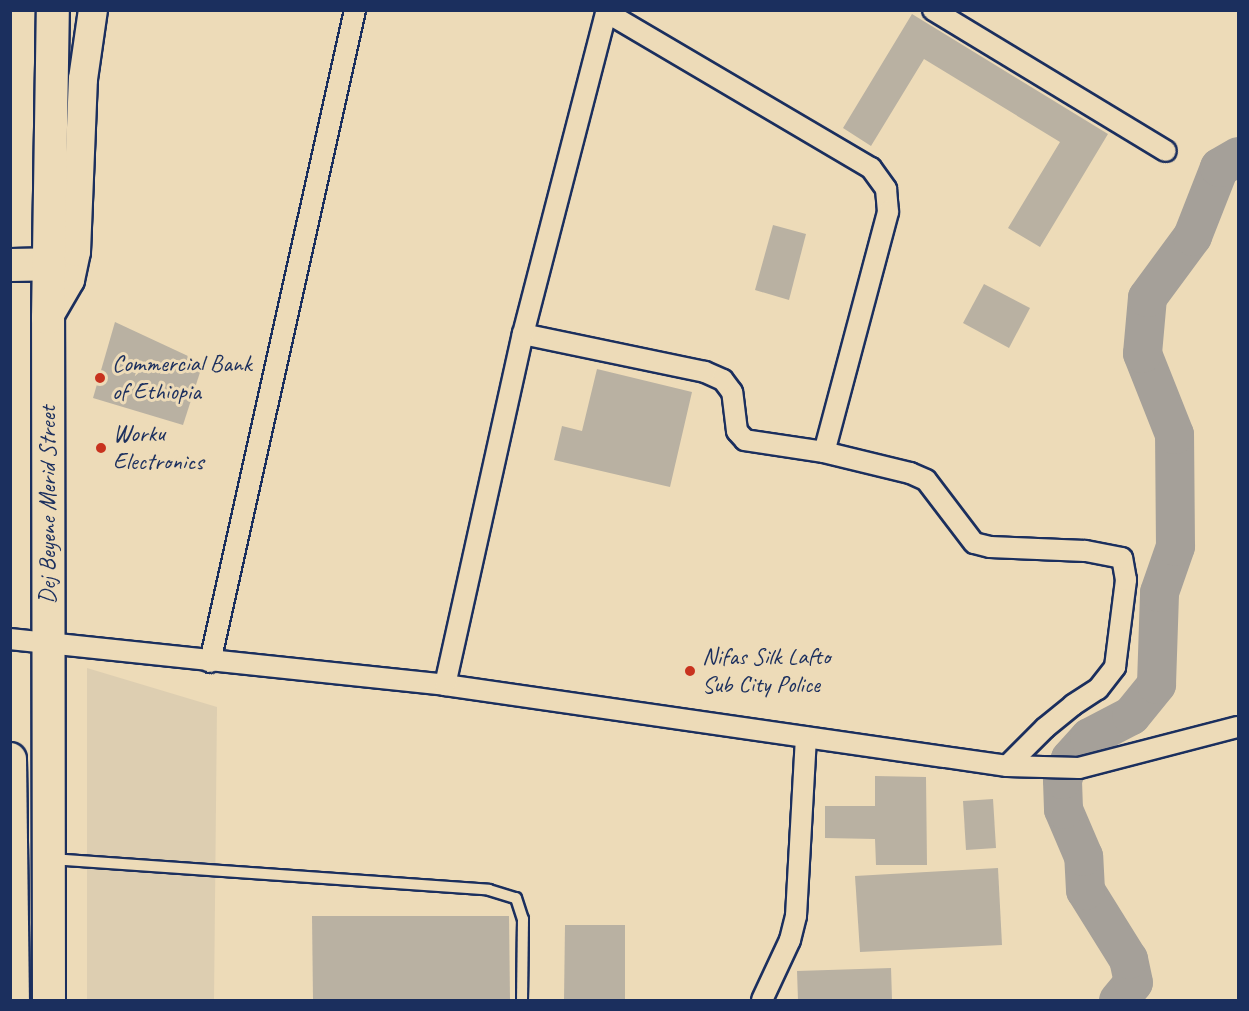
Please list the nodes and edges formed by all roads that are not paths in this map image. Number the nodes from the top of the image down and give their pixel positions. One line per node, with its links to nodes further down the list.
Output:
1 (52, 10): 8 (main road, Dej Beyene Merid Street)
2 (93, 10): 11 (main road)
3 (355, 10): 16 (street)
4 (933, 10): 6 (street)
5 (606, 11): 12 (street); 13 (street)
6 (1166, 151)
7 (10, 260): 9 (main road)
8 (50, 264): 9 (main road); 11 (main road, Dej Beyene Merid Street)
9 (11, 265): 10 (main road)
10 (10, 270)
11 (48, 318): 15 (main road, Dej Beyene Merid Street)
12 (523, 334): 13 (street); 17 (street)
13 (824, 452): 21 (street)
14 (10, 639): 15 (street)
15 (47, 642): 16 (street); 22 (main road, Dej Beyene Merid Street)
16 (210, 662): 17 (street)
17 (445, 685): 19 (street)
18 (1239, 727): 21 (street)
19 (806, 737): 21 (street); 26 (street)
20 (10, 759): 23 (main road)
21 (1007, 766)
22 (48, 859): 24 (main road, Dej Beyene Merid Street); 25 (lane)
23 (13, 1000)
24 (49, 1000)
25 (522, 1000)
26 (762, 1000)

